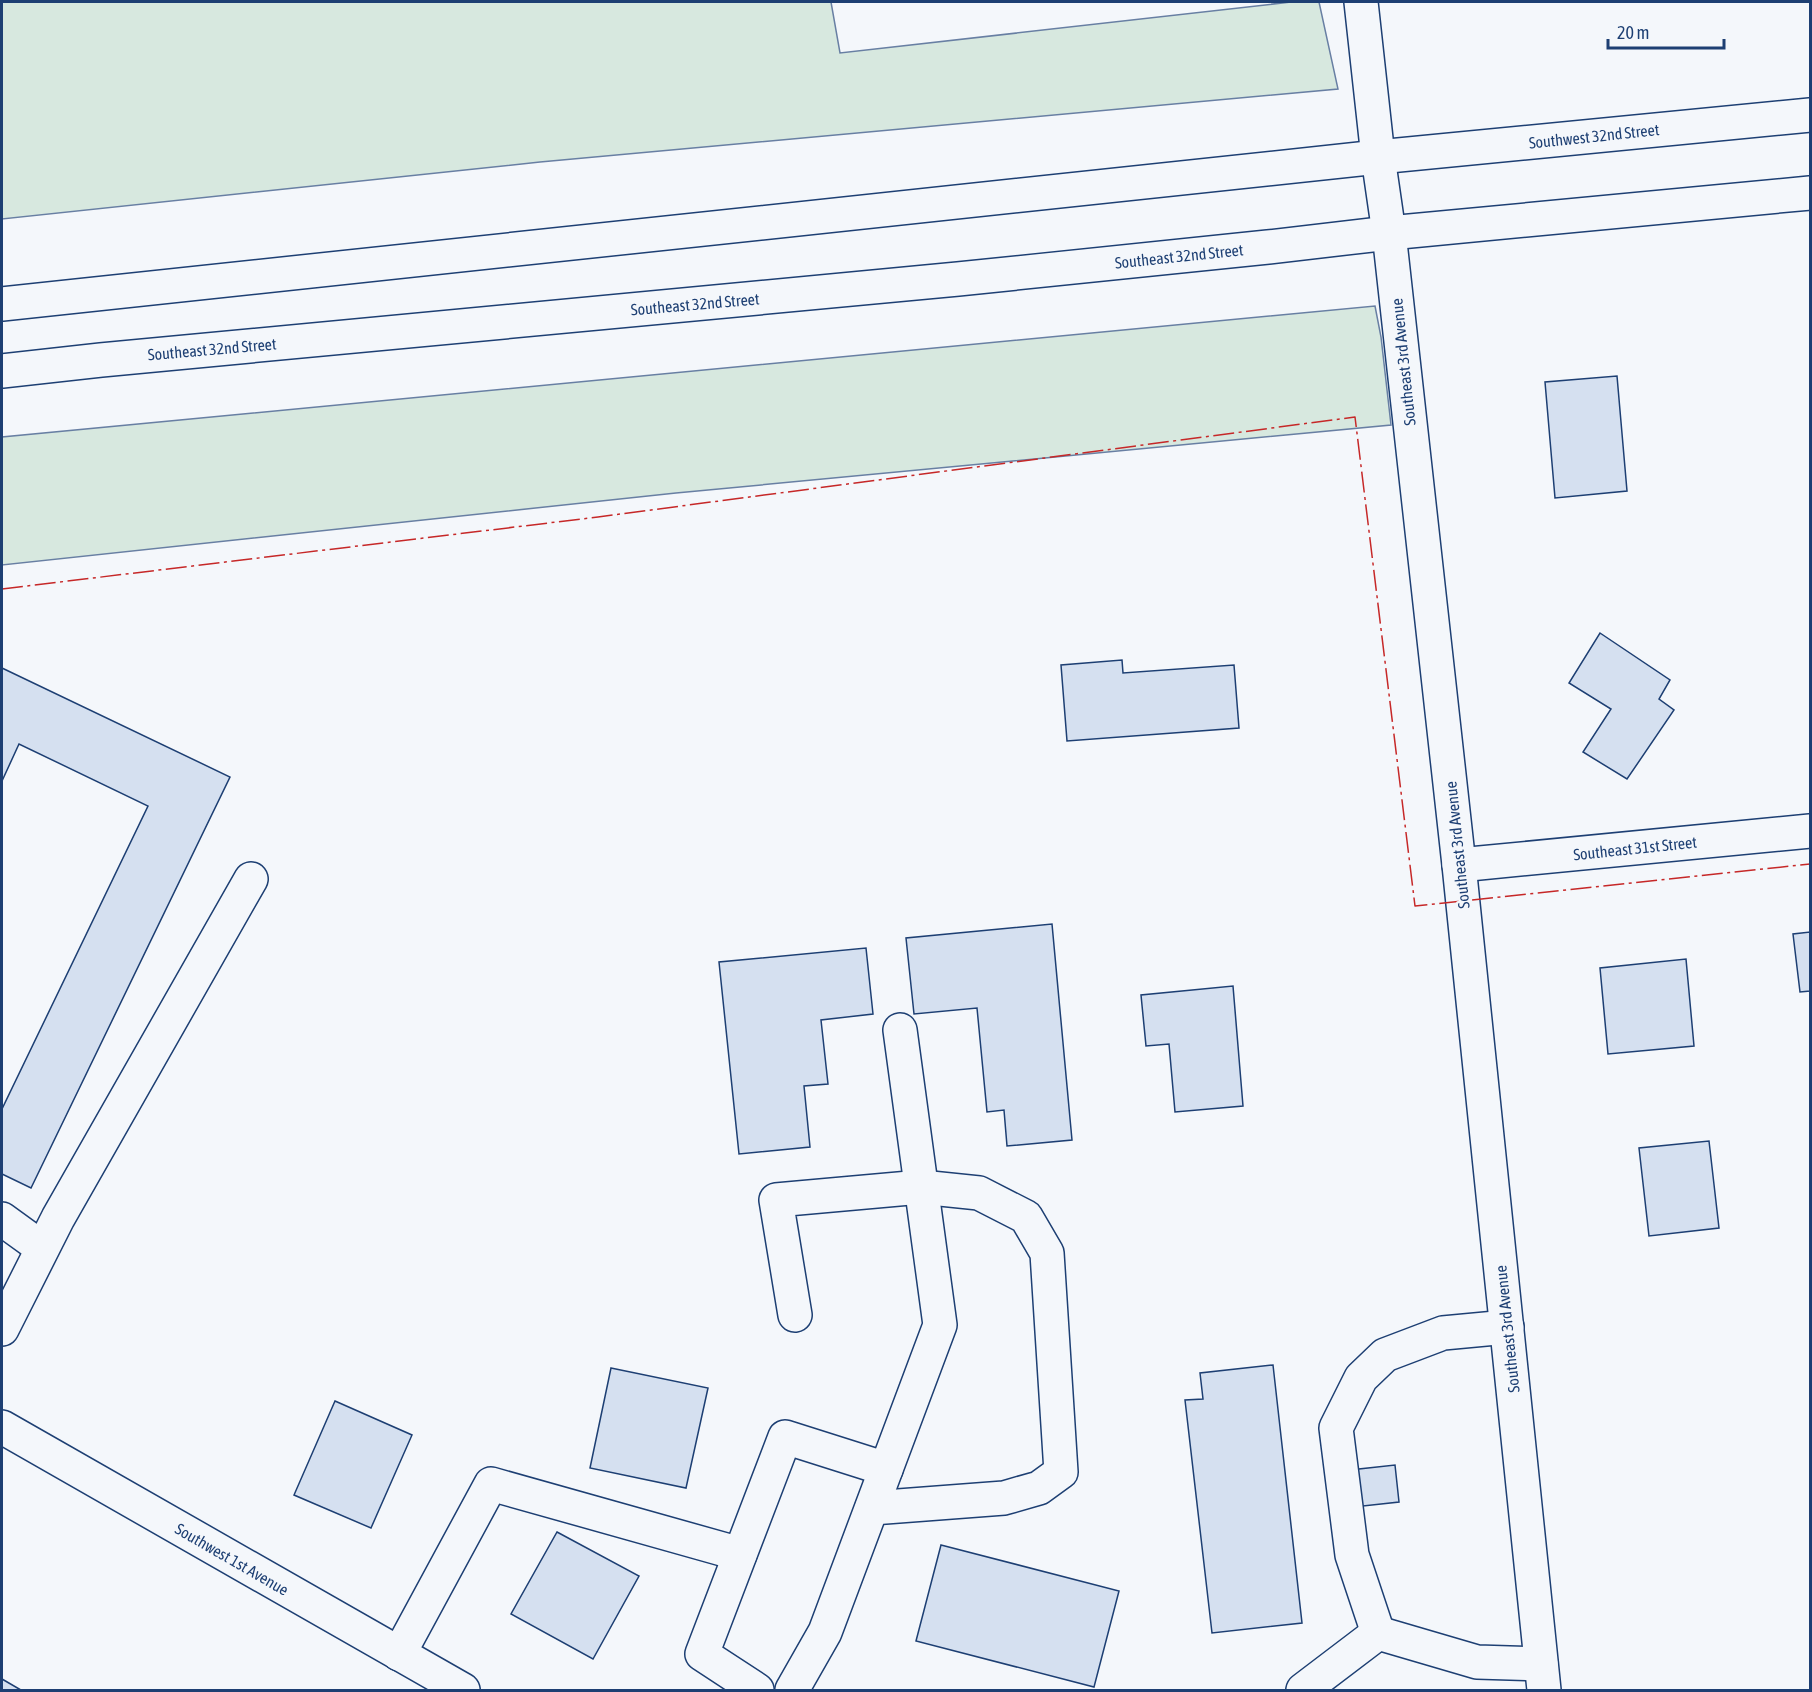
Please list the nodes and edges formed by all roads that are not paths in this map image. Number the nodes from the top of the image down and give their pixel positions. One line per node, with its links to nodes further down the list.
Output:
1 (1361, 2): 3 (main road, Southeast 3rd Avenue)
2 (1810, 115): 3 (main road, Southwest 32nd Street)
3 (1378, 157): 5 (main road, Southeast 3rd Avenue); 6 (main road)
4 (1810, 193): 5 (main road)
5 (1389, 232): 7 (main road, Southeast 32nd Street); 9 (main road, Southeast 3rd Avenue)
6 (2, 304)
7 (2, 371)
8 (1810, 831): 9 (main road, Southeast 31st Street)
9 (1459, 865): 16 (main road, Southeast 3rd Avenue)
10 (251, 879): 14 (main road)
11 (900, 1030): 12 (main road)
12 (921, 1186): 15 (main road); 19 (main road); 20 (main road)
13 (2, 1219): 14 (main road)
14 (42, 1248): 17 (main road)
15 (795, 1315)
16 (1507, 1327): 22 (main road); 24 (main road, Southeast 3rd Avenue)
17 (2, 1329)
18 (2, 1427): 23 (main road, Southwest 1st Avenue)
19 (886, 1469): 20 (main road); 21 (main road)
20 (872, 1508): 27 (main road)
21 (740, 1554): 23 (main road); 26 (main road)
22 (1378, 1633): 24 (main road); 28 (main road)
23 (399, 1654): 25 (main road, Southwest 1st Avenue)
24 (1543, 1677)
25 (463, 1690)
26 (758, 1690)
27 (792, 1690)
28 (1303, 1690)

